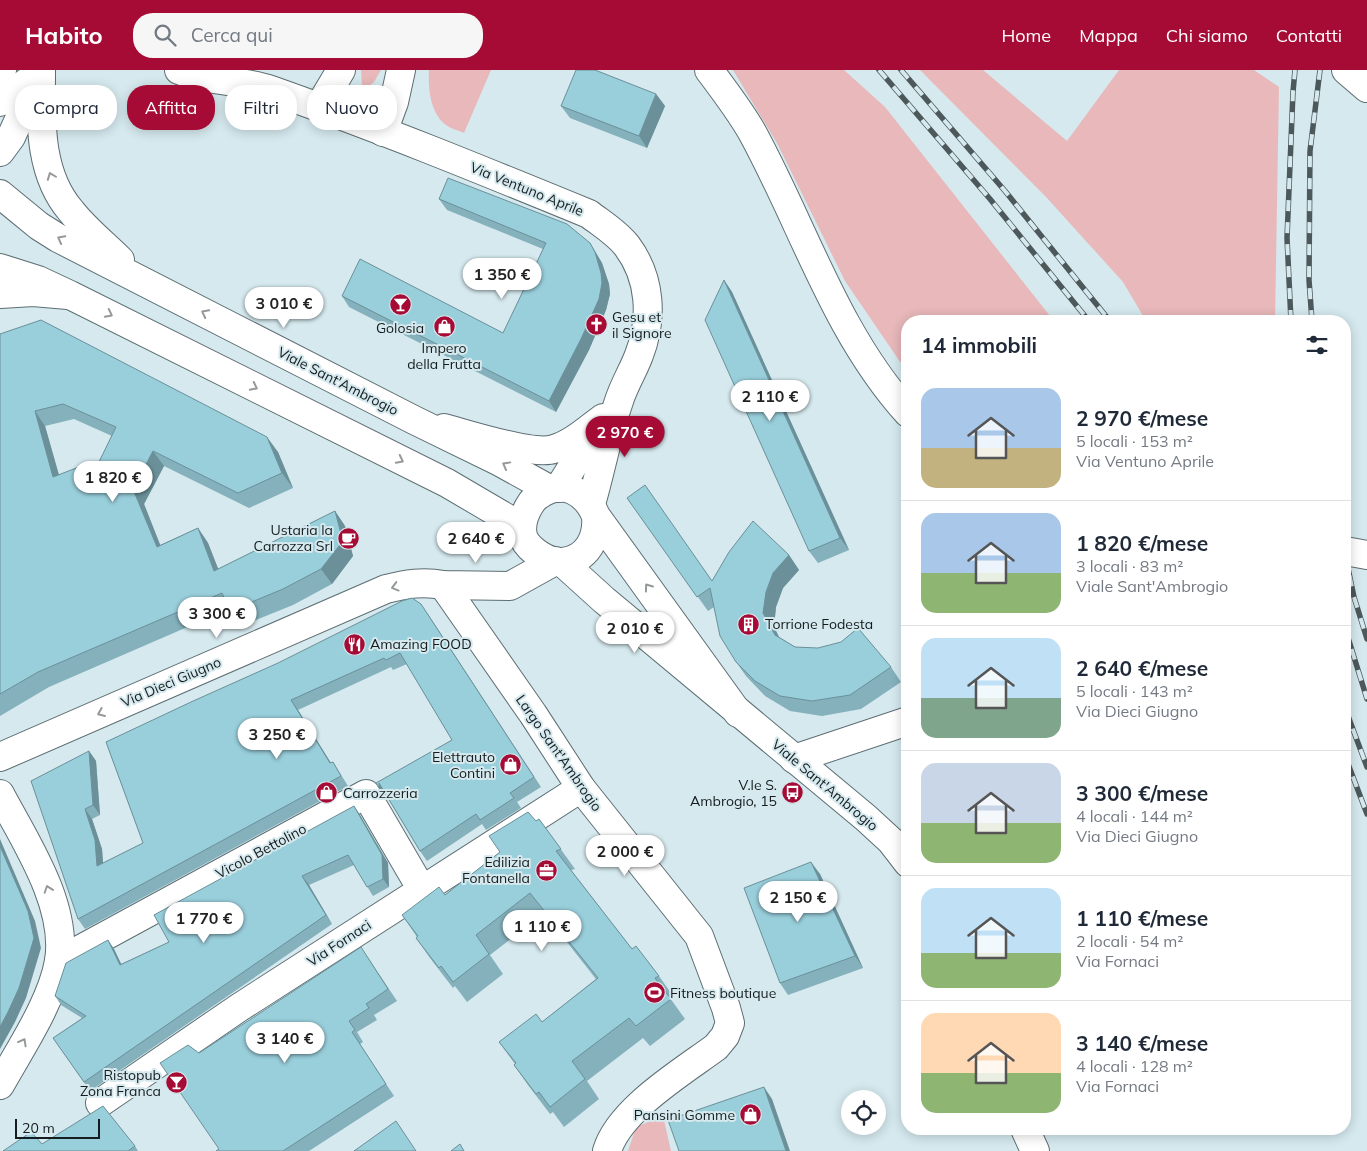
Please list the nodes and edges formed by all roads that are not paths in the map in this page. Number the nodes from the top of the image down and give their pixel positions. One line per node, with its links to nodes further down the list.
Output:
1 (179, 70): 8 (main road, Via Ventuno Aprile)
2 (239, 70): 9 (main road, Via Ventuno Aprile)
3 (342, 70): 10 (main road)
4 (401, 70): 14 (main road)
5 (709, 70): 21 (main road)
6 (1346, 70): 11 (main road)
7 (42, 71): 12 (main road); 15 (main road); 18 (main road, one-way to 7)
8 (245, 85)
9 (260, 85)
10 (333, 85)
11 (1367, 88)
12 (0, 102)
13 (378, 130): 14 (main road, Via Ventuno Aprile)
14 (383, 132): 22 (main road, Via Ventuno Aprile)
15 (0, 152)
16 (0, 194): 18 (main road, Viale Sant'Ambrogio, one-way to 16)
17 (0, 268): 20 (main road, Viale Sant'Ambrogio)
18 (139, 279): 23 (main road, Viale Sant'Ambrogio, one-way to 18)
19 (0, 294): 20 (main road)
20 (70, 295): 26 (main road, Viale Sant'Ambrogio, one-way to 26)
21 (901, 406)
22 (611, 409): 23 (main road); 24 (main road, Via Ventuno Aprile); 25 (main road, Via Ventuno Aprile)
23 (414, 420): 24 (main road, Viale Sant'Ambrogio, one-way to 23)
24 (554, 488): 25 (main road, Viale Sant'Ambrogio); 26 (main road)
25 (594, 510): 29 (main road); 32 (main road, Viale Sant'Ambrogio, one-way to 25)
26 (523, 533): 29 (main road, Viale Sant'Ambrogio); 30 (main road)
27 (1351, 552): 28 (main road)
28 (1367, 555)
29 (559, 562): 30 (main road, Via Dieci Giugno); 32 (main road, Viale Sant'Ambrogio)
30 (517, 583): 31 (main road, Via Dieci Giugno)
31 (443, 585): 34 (main road, Via Dieci Giugno, one-way to 34); 36 (main road, Largo Sant'Ambrogio)
32 (738, 713): 35 (main road, Viale Sant'Ambrogio)
33 (901, 723): 35 (main road)
34 (0, 757)
35 (794, 759): 38 (main road, Viale Sant'Ambrogio)
36 (581, 788): 39 (main road, Via Fornaci); 44 (main road, Largo Sant'Ambrogio)
37 (0, 794): 40 (main road, one-way to 37)
38 (901, 854)
39 (422, 890): 40 (main road, Vicolo Bettolino); 42 (main road, Via Fornaci)
40 (59, 961): 41 (main road, one-way to 40)
41 (0, 1085)
42 (100, 1103)
43 (1028, 1135): 45 (main road)
44 (607, 1151)
45 (1035, 1151)

